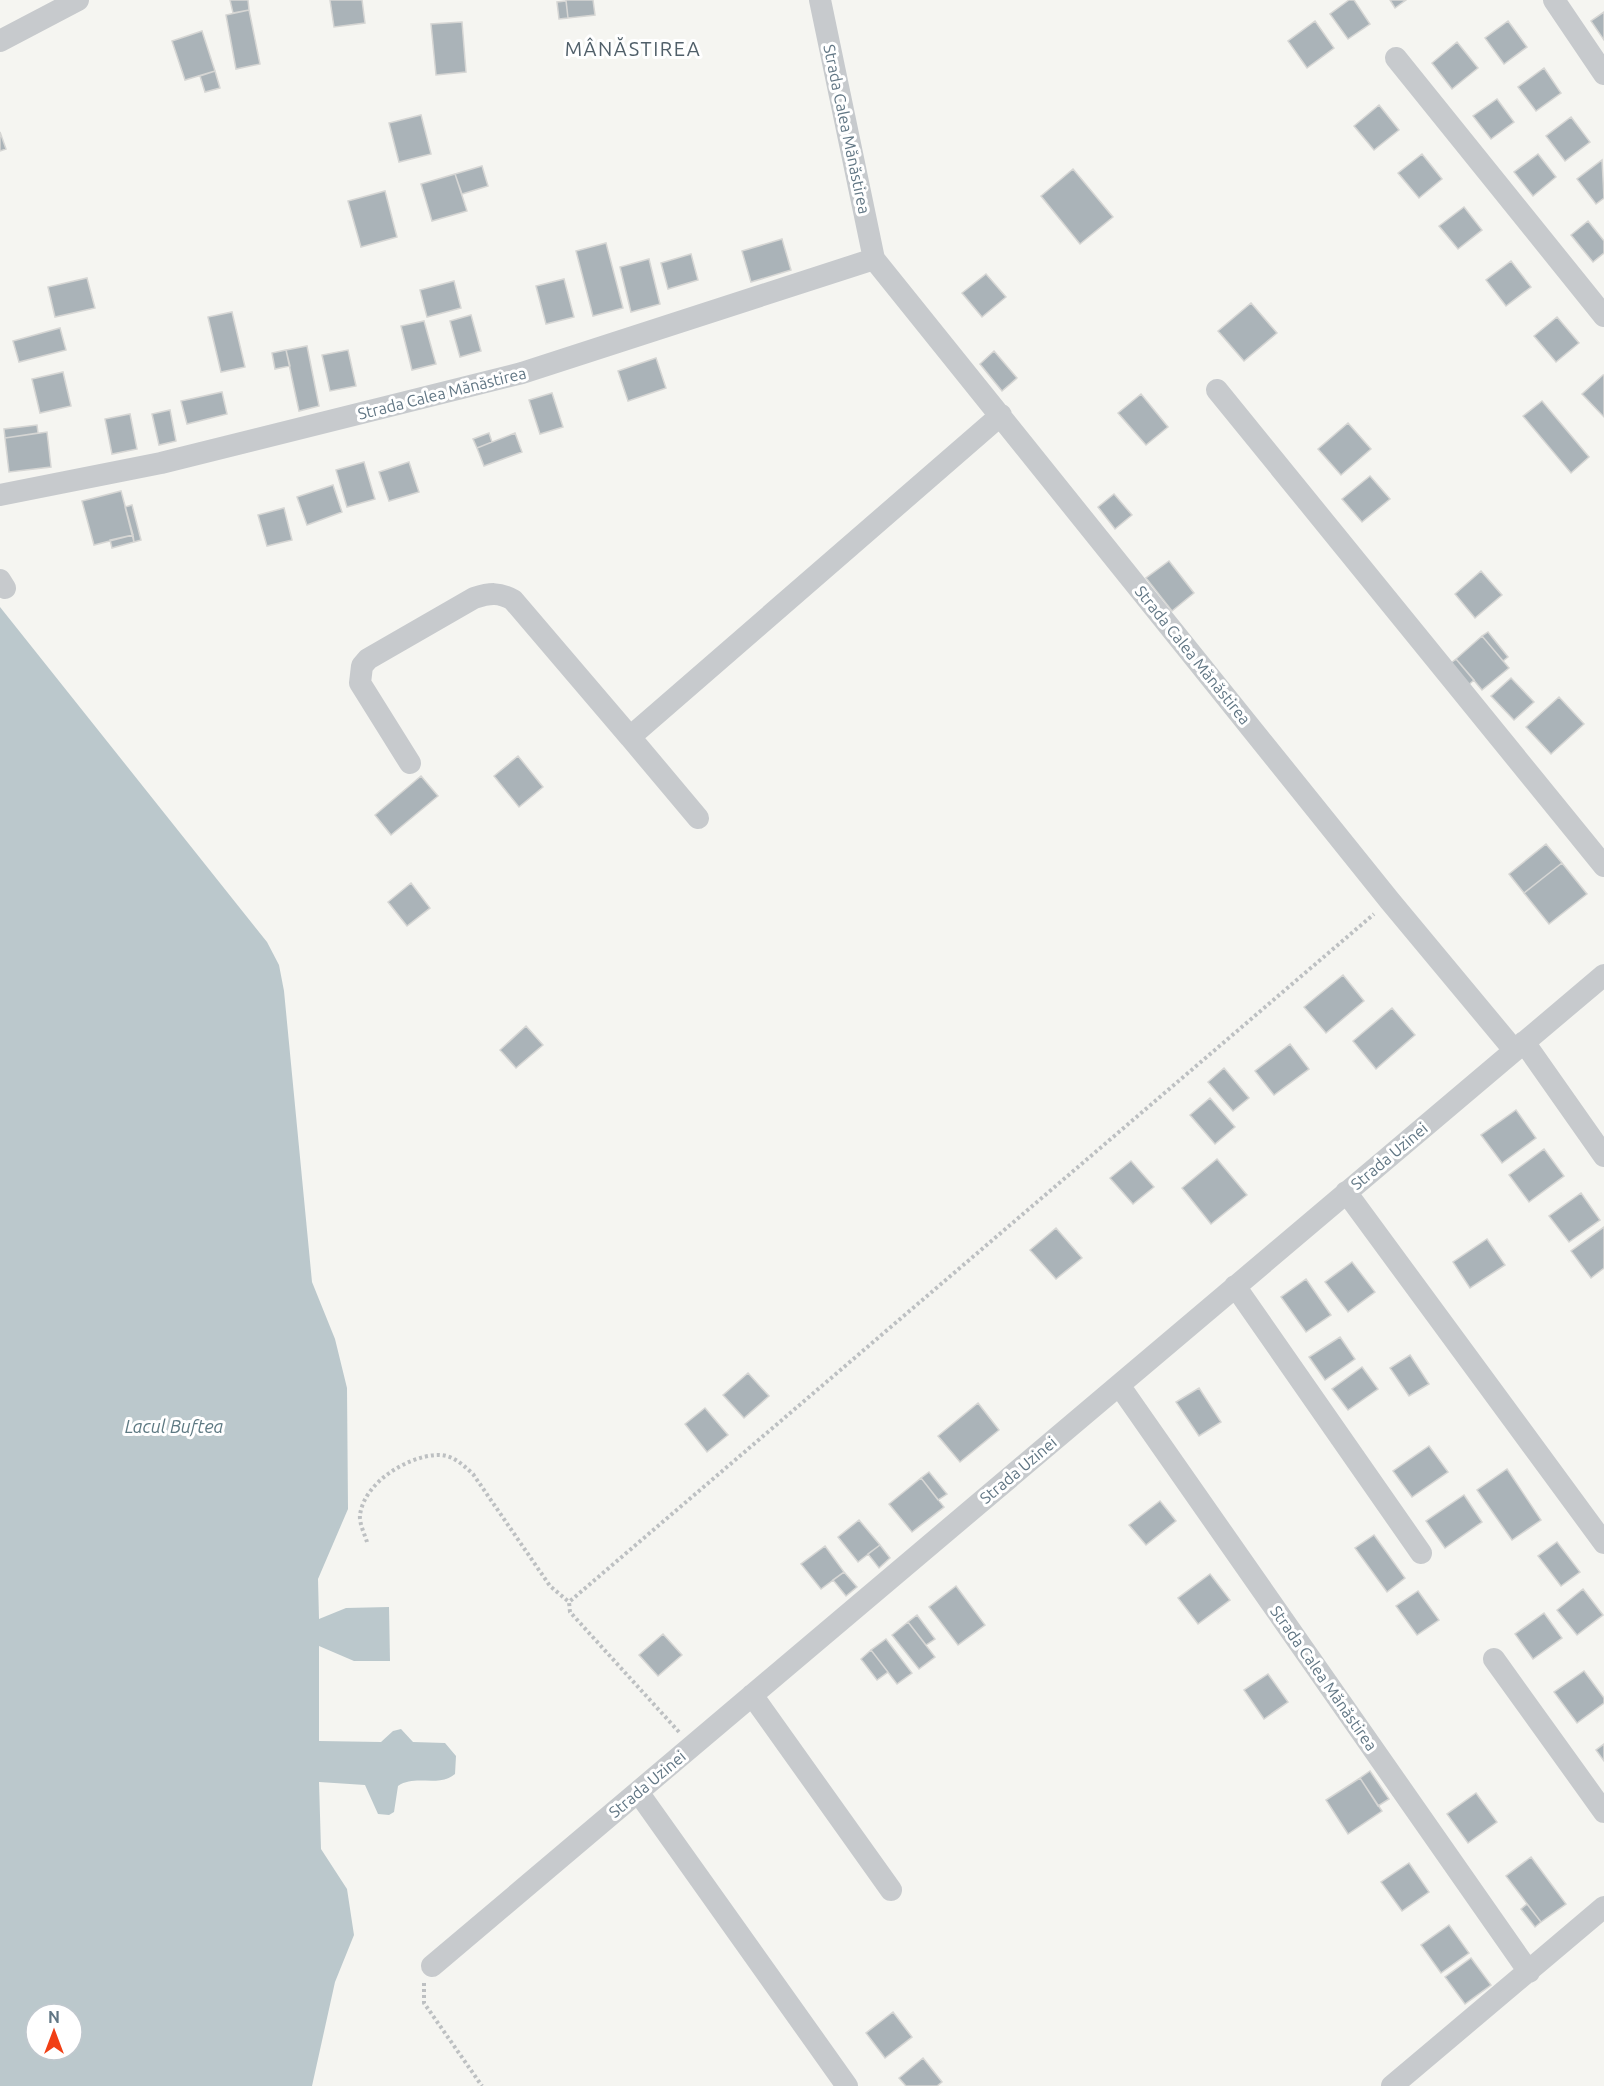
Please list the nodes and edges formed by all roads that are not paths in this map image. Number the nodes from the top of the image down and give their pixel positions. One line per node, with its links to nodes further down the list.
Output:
1 (78, 0): 4 (street)
2 (820, 0): 7 (street, Strada Calea Mănăstirea)
3 (1554, 0): 6 (street)
4 (0, 41)
5 (1396, 58): 8 (street)
6 (1604, 74)
7 (874, 259): 10 (street, Strada Calea Mănăstirea); 11 (street, Strada Calea Mănăstirea)
8 (1604, 316)
9 (1217, 390): 15 (street)
10 (1001, 415): 12 (street); 17 (street, Strada Calea Mănăstirea)
11 (0, 495)
12 (630, 737): 13 (street); 14 (street)
13 (410, 763)
14 (698, 818)
15 (1604, 866)
16 (1604, 975): 17 (street, Strada Uzinei)
17 (1519, 1046): 18 (street, Strada Calea Mănăstirea); 19 (street, Strada Uzinei)
18 (1604, 1156)
19 (1346, 1192): 20 (street, Strada Uzinei); 22 (street)
20 (1235, 1286): 21 (street, Strada Uzinei); 23 (street)
21 (1119, 1385): 25 (street, Strada Uzinei); 31 (street, Strada Calea Mănăstirea)
22 (1604, 1543)
23 (1421, 1553)
24 (1494, 1659): 27 (street)
25 (752, 1695): 26 (street, Strada Uzinei); 28 (street)
26 (638, 1792): 30 (street, Strada Uzinei); 32 (street)
27 (1604, 1812)
28 (891, 1890)
29 (1604, 1907): 31 (street)
30 (432, 1966)
31 (1529, 1972): 33 (street)
32 (847, 2086)
33 (1392, 2086)

